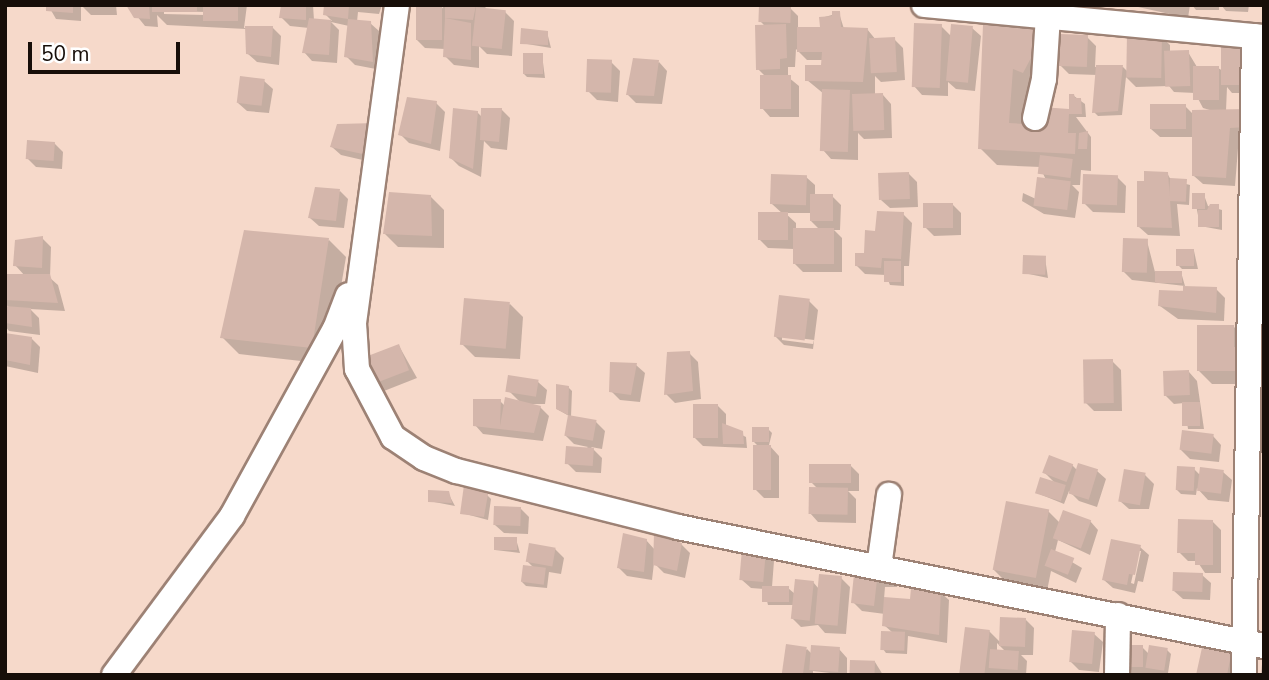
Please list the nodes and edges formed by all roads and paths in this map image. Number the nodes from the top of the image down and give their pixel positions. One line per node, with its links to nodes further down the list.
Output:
1 (397, 5): 6 (street)
2 (924, 5): 3 (street)
3 (1048, 16): 4 (street); 5 (street)
4 (1259, 37): 10 (street)
5 (1035, 118)
6 (357, 279): 8 (street); 11 (street)
7 (889, 495): 8 (street)
8 (879, 567): 9 (street)
9 (1118, 615): 10 (street); 12 (street)
10 (1254, 644): 13 (street)
11 (114, 675)
12 (1116, 675)
13 (1244, 675)

